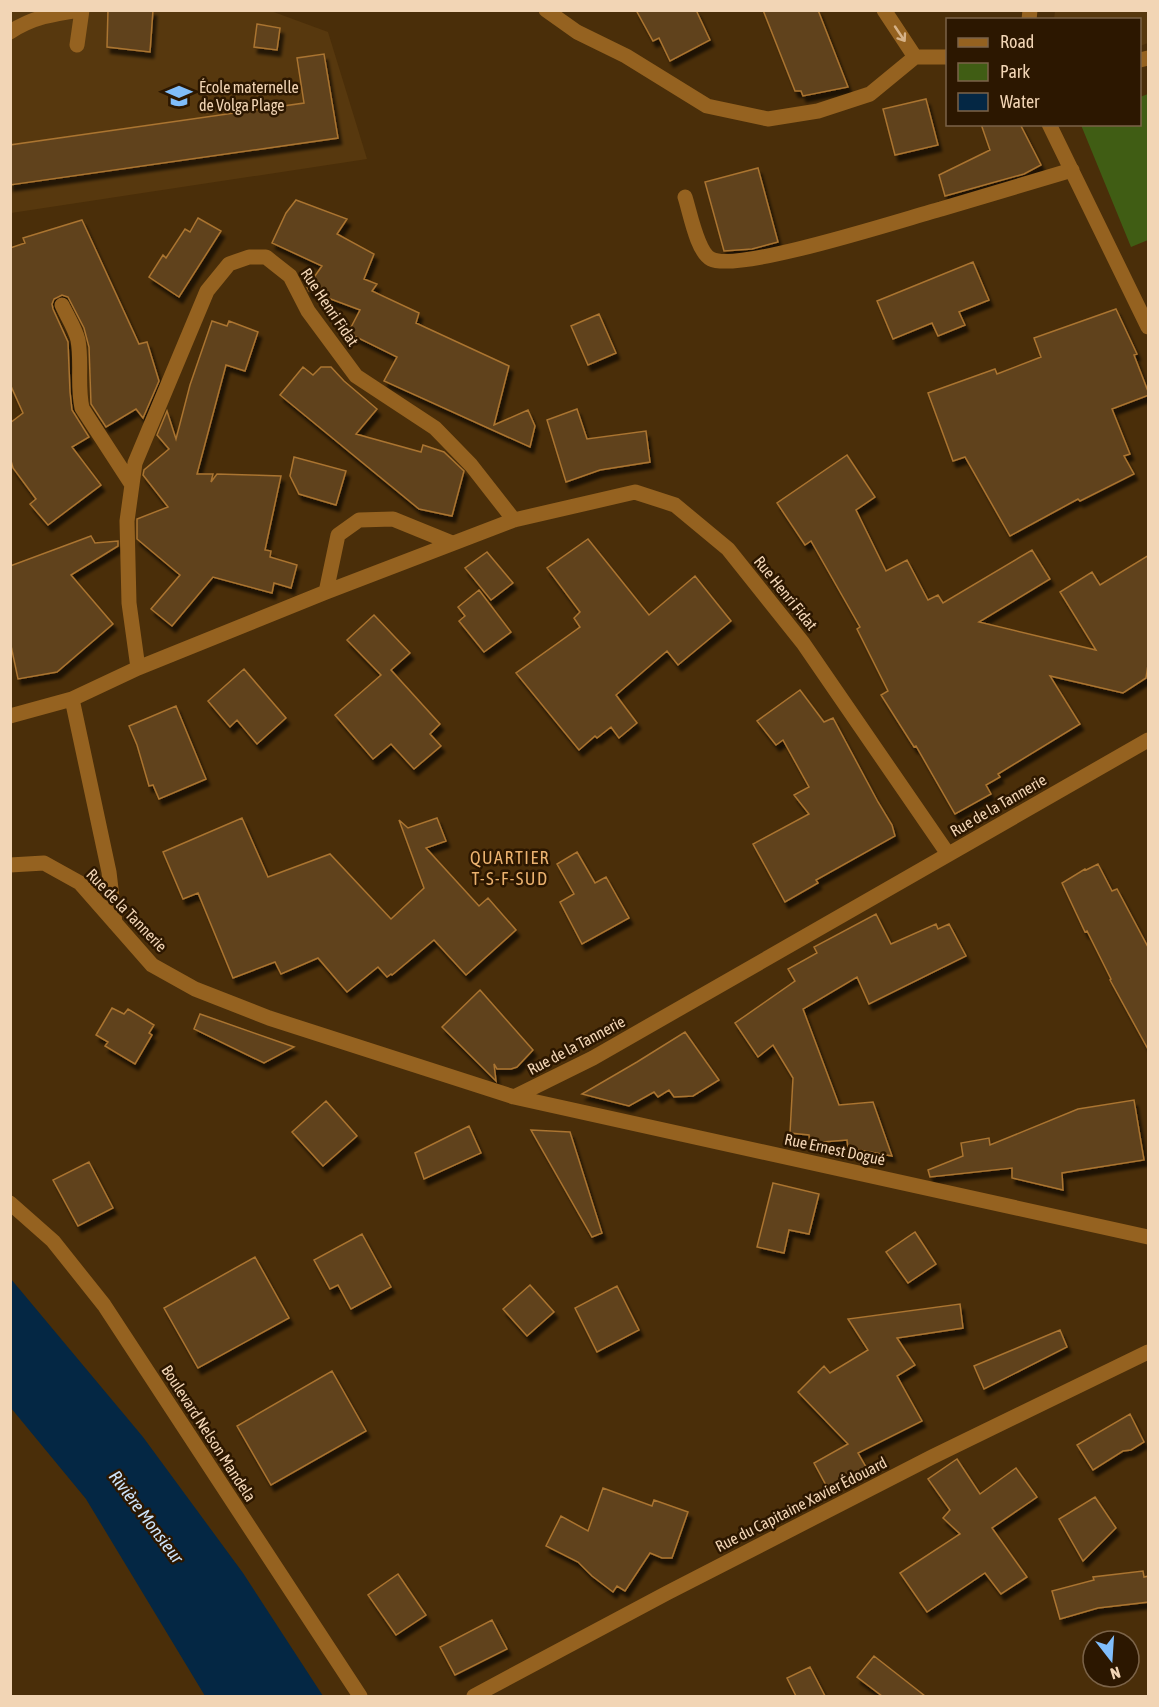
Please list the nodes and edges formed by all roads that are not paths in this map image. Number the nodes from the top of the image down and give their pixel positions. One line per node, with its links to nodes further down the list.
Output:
1 (81, 10): 4 (street); 5 (street)
2 (546, 10): 6 (street)
3 (884, 10): 6 (street, one-way to 6)
4 (10, 32)
5 (77, 45)
6 (915, 57): 7 (street)
7 (946, 57)
8 (1050, 126): 9 (street)
9 (1072, 170): 10 (street); 12 (street)
10 (685, 197)
11 (62, 305): 13 (street)
12 (1149, 327)
13 (132, 485): 14 (street, Rue Henri Fidat); 17 (street, Rue Henri Fidat)
14 (514, 520): 15 (street, Rue Henri Fidat); 21 (street, Rue Henri Fidat)
15 (452, 543): 16 (street, Rue Henri Fidat); 16 (street)
16 (326, 592): 17 (street, Rue Henri Fidat)
17 (138, 668): 18 (street, Rue Henri Fidat)
18 (72, 699): 19 (street, Rue Henri Fidat); 23 (street)
19 (10, 716)
20 (1149, 740): 21 (street, Rue de la Tannerie)
21 (948, 854): 24 (street, Rue de la Tannerie)
22 (10, 865): 23 (street, Rue de la Tannerie)
23 (115, 923): 24 (street, Rue de la Tannerie)
24 (514, 1097): 26 (street, Rue Ernest Dogué)
25 (10, 1203): 28 (street, Boulevard Nelson Mandela)
26 (1149, 1237)
27 (1149, 1352): 29 (street, Rue du Capitaine Xavier Édouard)
28 (360, 1696)
29 (474, 1696)

